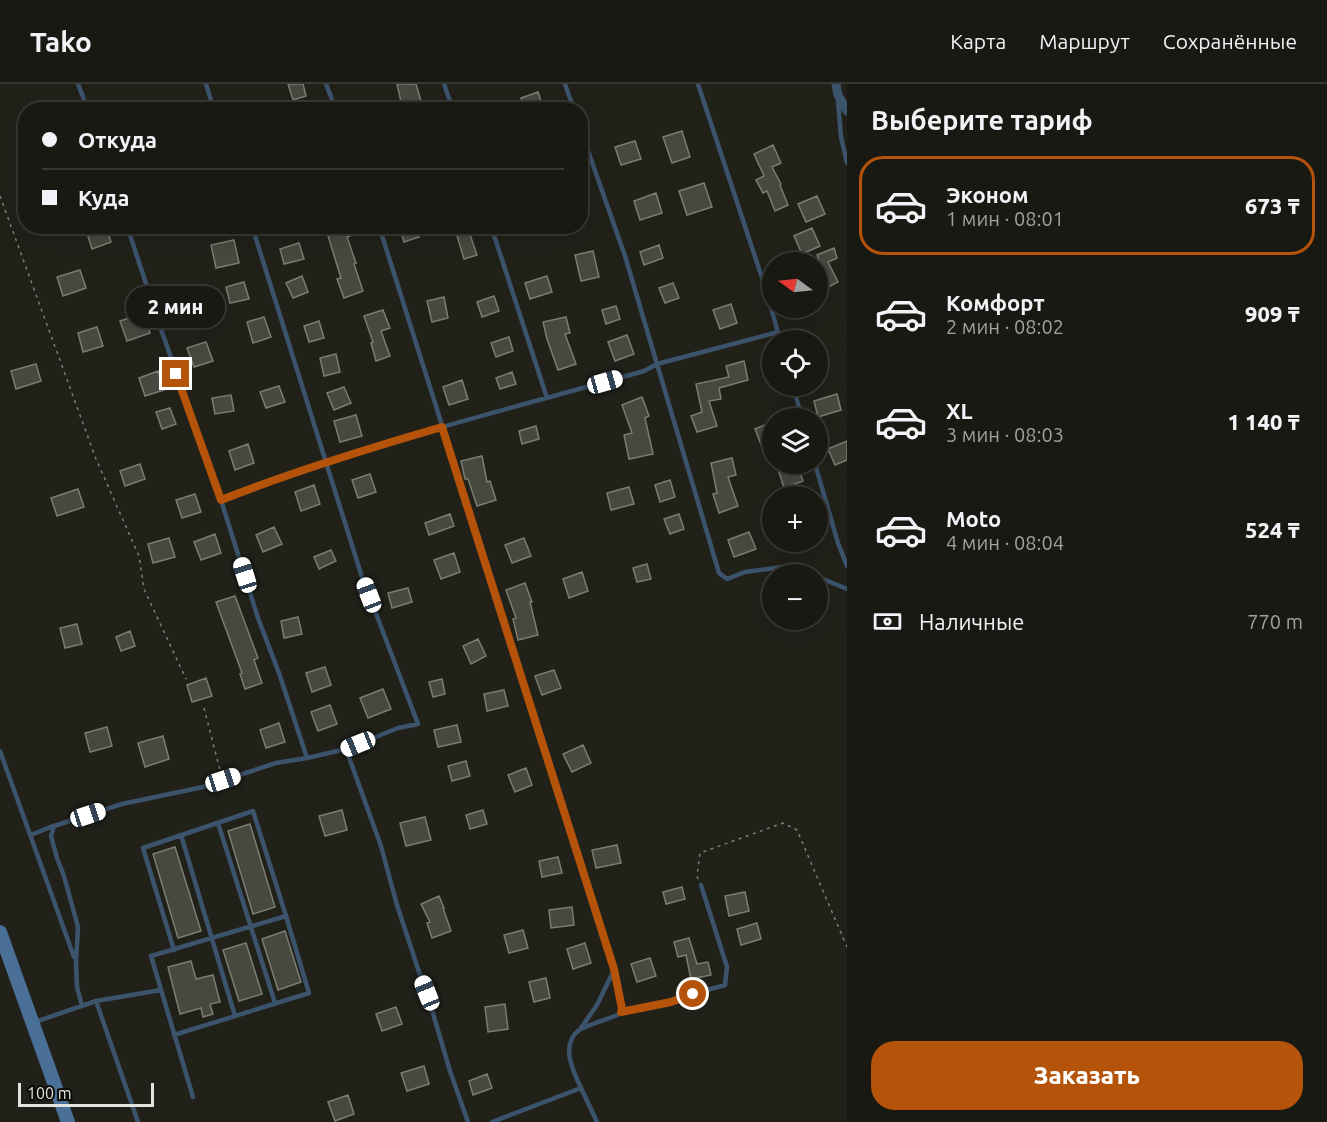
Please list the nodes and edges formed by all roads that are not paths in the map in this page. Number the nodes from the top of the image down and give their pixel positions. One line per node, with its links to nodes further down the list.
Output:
1 (78, 84): 9 (lane)
2 (206, 84): 10 (lane)
3 (326, 84): 11 (lane)
4 (444, 84): 12 (lane)
5 (565, 84): 13 (lane)
6 (698, 84): 21 (lane)
7 (836, 84): 8 (street)
8 (838, 95): 14 (street); 16 (lane)
9 (85, 102)
10 (212, 102)
11 (333, 102)
12 (450, 102)
13 (571, 102)
14 (847, 111)
15 (588, 151): 23 (lane)
16 (847, 163)
17 (130, 234): 28 (lane)
18 (255, 234): 26 (lane)
19 (382, 234): 25 (lane)
20 (494, 234): 24 (lane)
21 (777, 330)
22 (762, 336): 23 (lane)
23 (657, 364): 24 (lane); 30 (lane)
24 (547, 398): 25 (lane)
25 (442, 427): 26 (lane); 47 (lane)
26 (326, 462): 28 (lane); 33 (lane)
27 (818, 474): 29 (lane)
28 (221, 500): 35 (lane)
29 (847, 566)
30 (762, 570)
31 (828, 581): 32 (lane)
32 (847, 589)
33 (346, 749): 35 (lane); 61 (lane)
34 (0, 751): 38 (lane)
35 (307, 758): 37 (lane)
36 (218, 823): 39 (lane); 41 (lane); 42 (lane)
37 (54, 826): 38 (lane); 46 (lane)
38 (31, 835): 46 (lane)
39 (181, 835): 44 (lane); 45 (lane)
40 (701, 885): 52 (lane)
41 (286, 916): 42 (lane); 50 (lane)
42 (251, 927): 44 (lane); 50 (lane)
43 (0, 932): 54 (main road)
44 (212, 938): 45 (lane); 53 (lane)
45 (174, 950): 48 (lane)
46 (76, 962): 51 (lane)
47 (614, 969): 52 (lane); 55 (lane)
48 (161, 990): 49 (lane); 56 (lane)
49 (96, 1001): 51 (lane); 60 (lane)
50 (275, 1003): 53 (lane)
51 (82, 1006): 54 (lane)
52 (621, 1012): 55 (lane)
53 (235, 1016): 56 (lane)
54 (32, 1023): 59 (main road)
55 (579, 1030): 57 (lane)
56 (174, 1035): 58 (lane)
57 (581, 1088): 62 (lane); 63 (lane)
58 (193, 1097)
59 (68, 1122)
60 (138, 1122)
61 (468, 1122)
62 (492, 1122)
63 (597, 1122)

